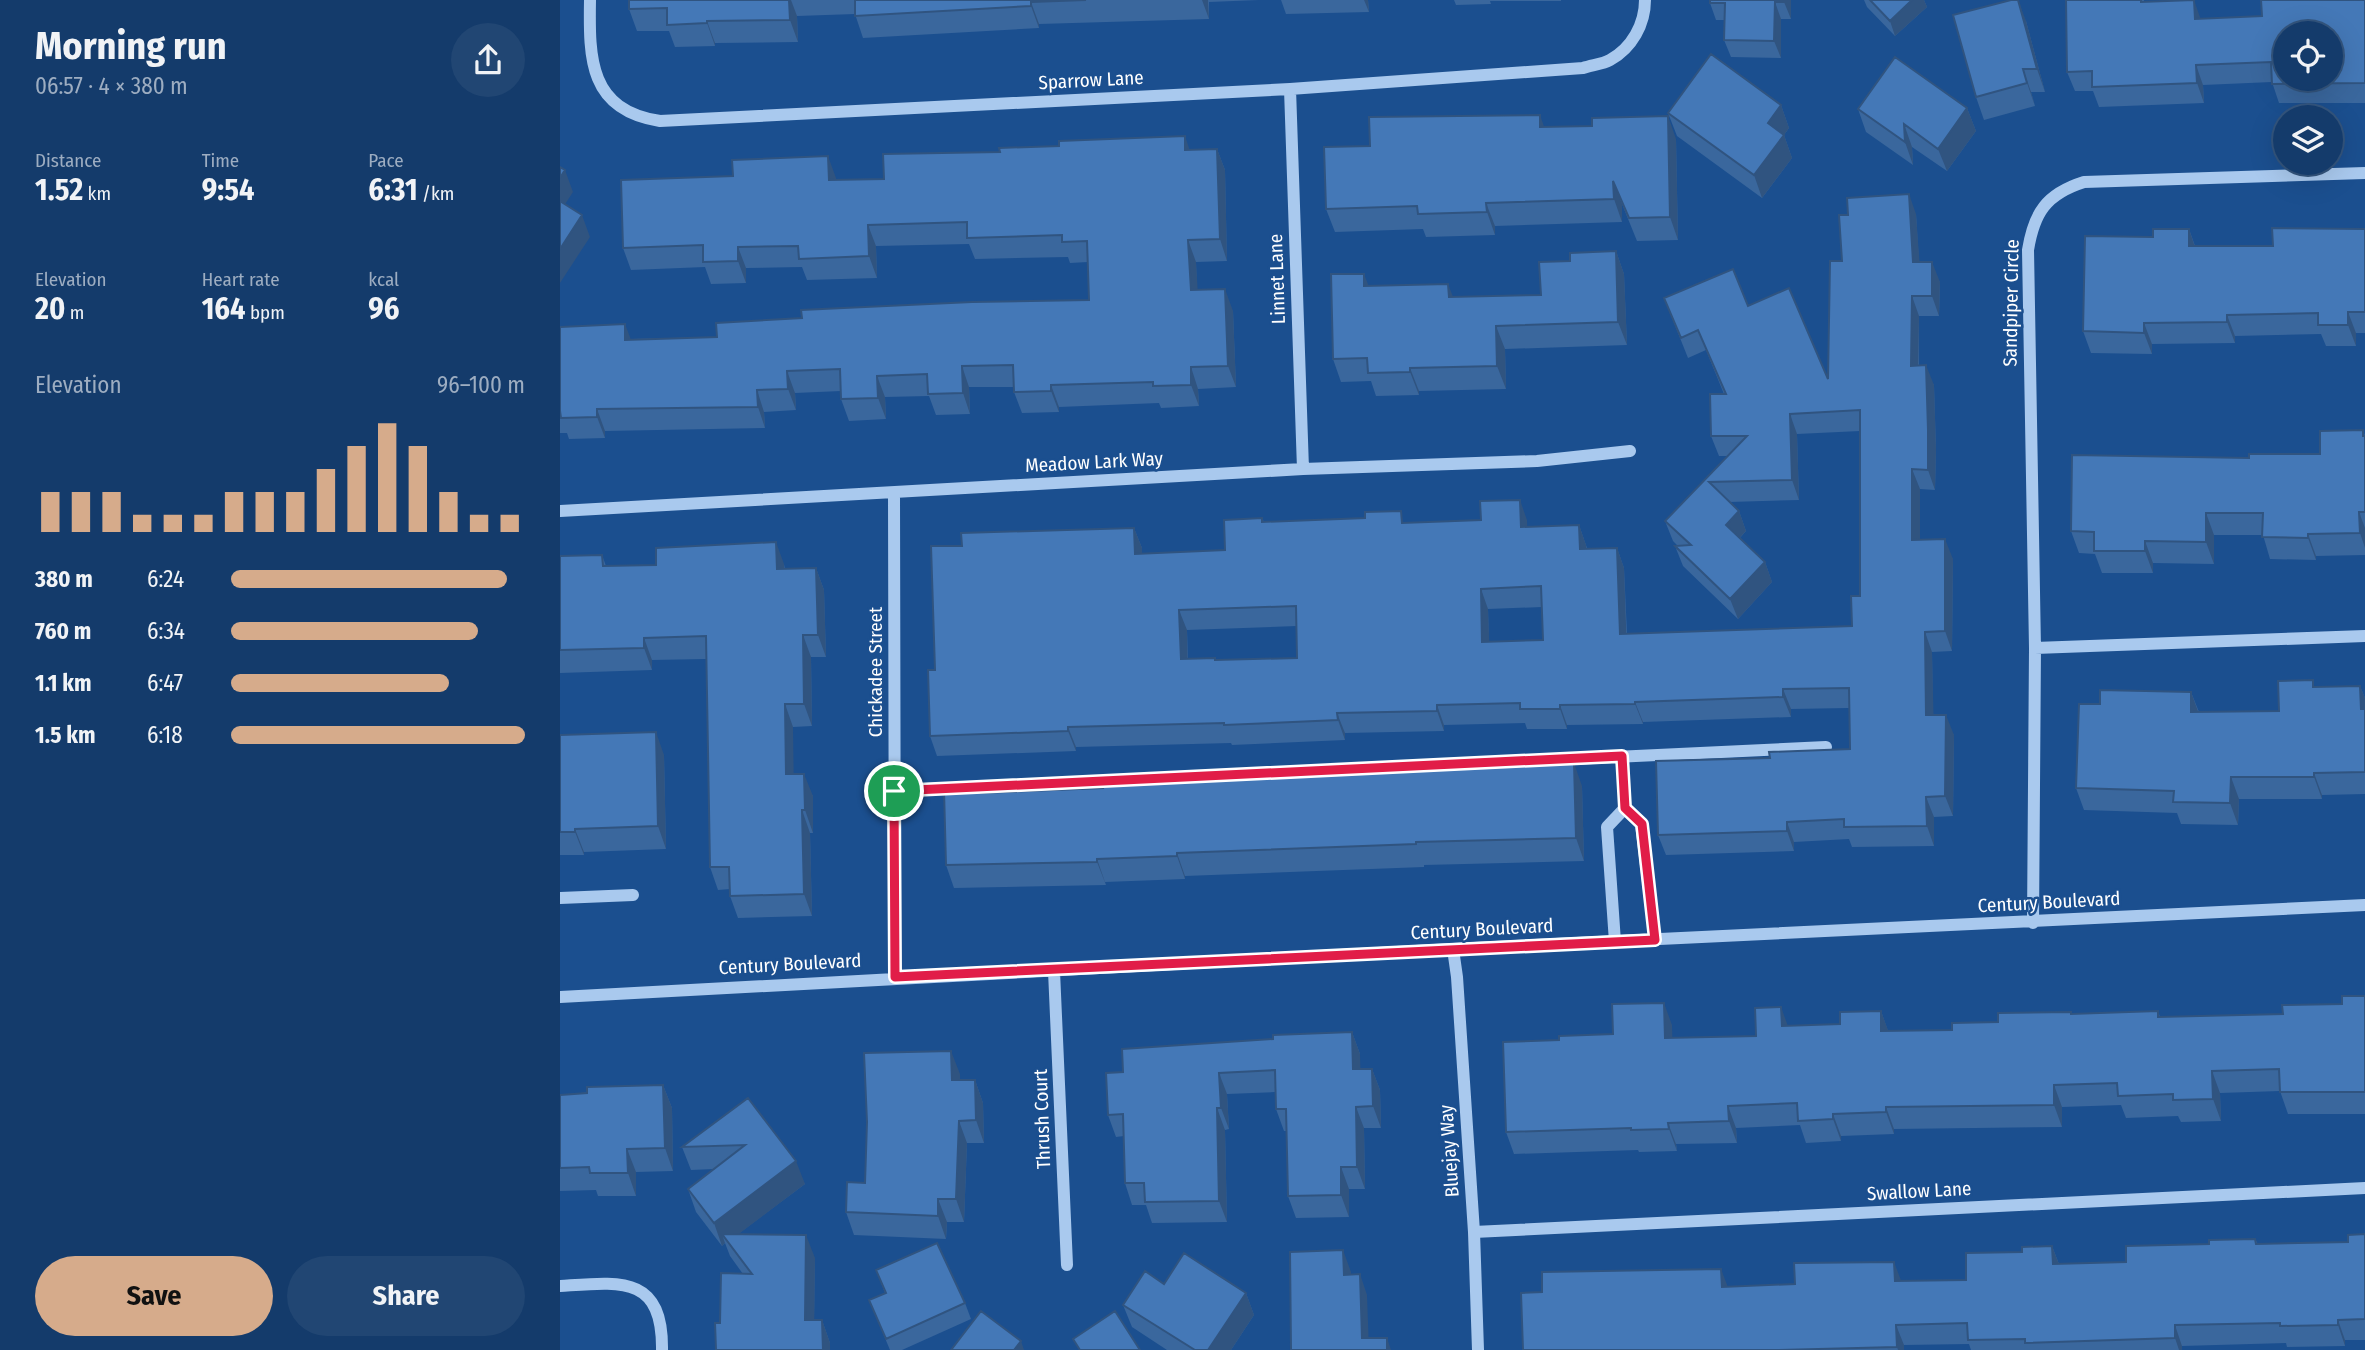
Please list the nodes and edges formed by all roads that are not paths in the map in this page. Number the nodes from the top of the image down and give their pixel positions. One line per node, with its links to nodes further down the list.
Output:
1 (590, 0): 3 (street, Sparrow Lane)
2 (1645, 0): 3 (street, Sparrow Lane)
3 (1290, 89): 6 (street, Linnet Lane)
4 (2365, 173): 10 (street, Sandpiper Circle)
5 (1630, 451): 6 (street, Meadow Lark Way)
6 (1303, 469): 7 (street, Meadow Lark Way)
7 (894, 493): 8 (street, Meadow Lark Way); 13 (street, Chickadee Street)
8 (560, 511)
9 (2365, 636): 10 (street)
10 (2035, 648): 18 (street, Sandpiper Circle)
11 (1826, 747): 12 (street)
12 (1622, 756): 13 (street); 14 (street)
13 (894, 791): 23 (street, Chickadee Street)
14 (1625, 808): 19 (street); 20 (street)
15 (633, 895): 16 (street)
16 (560, 898)
17 (2365, 905): 18 (street, Century Boulevard)
18 (2033, 923): 19 (street, Century Boulevard)
19 (1655, 940): 20 (street, Century Boulevard)
20 (1615, 942): 21 (street, Century Boulevard)
21 (1453, 949): 22 (street, Century Boulevard); 26 (street, Bluejay Way)
22 (1054, 971): 23 (street, Century Boulevard); 27 (street, Thrush Court)
23 (895, 977): 24 (street, Century Boulevard)
24 (560, 997)
25 (2365, 1188): 26 (street, Swallow Lane)
26 (1474, 1232): 30 (street, Bluejay Way)
27 (1068, 1265)
28 (560, 1286): 29 (street)
29 (662, 1350)
30 (1478, 1350)

